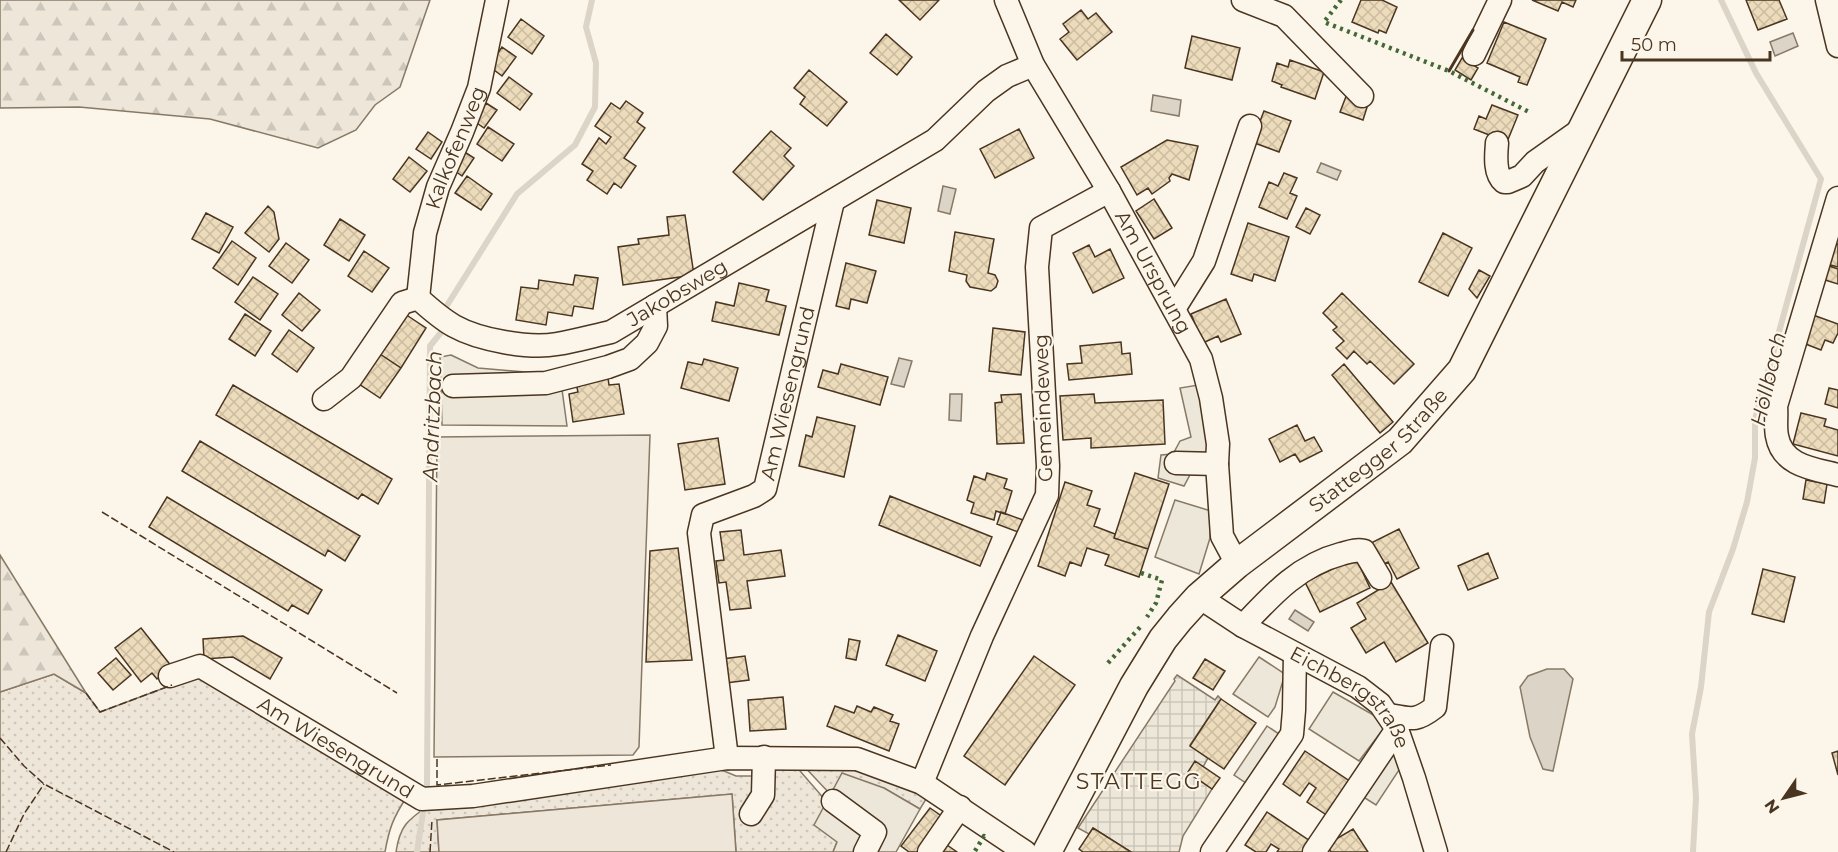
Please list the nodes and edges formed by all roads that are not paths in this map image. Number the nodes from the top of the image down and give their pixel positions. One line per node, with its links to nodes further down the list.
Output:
1 (497, 0): 17 (street, Kalkofenweg)
2 (1006, 0): 9 (street, Am Ursprung)
3 (1244, 0): 10 (street)
4 (1500, 0): 8 (street)
5 (1647, 0): 12 (main road, Stattegger Straße)
6 (1827, 0): 7 (street)
7 (1838, 46)
8 (1474, 54)
9 (1033, 65): 14 (street, Am Ursprung); 16 (street, Jakobsweg)
10 (1362, 96)
11 (1250, 126): 19 (street)
12 (1583, 128): 13 (street); 25 (main road, Stattegger Straße)
13 (1497, 143)
14 (1109, 191): 19 (street, Am Ursprung); 34 (street, Gemeindeweg)
15 (1838, 198): 24 (street)
16 (833, 201): 18 (street, Jakobsweg); 33 (street, Am Wiesengrund)
17 (425, 304): 18 (street, Jakobsweg); 21 (street)
18 (655, 306): 20 (street)
19 (1174, 309): 23 (street, Am Ursprung)
20 (453, 386)
21 (324, 399)
22 (1176, 463): 23 (street)
23 (1217, 464): 25 (street, Am Ursprung)
24 (1838, 475)
25 (1237, 564): 27 (main road, Stattegger Straße)
26 (1380, 578): 28 (street)
27 (1199, 597): 28 (street, Eichbergstraße); 40 (main road, Stattegger Straße)
28 (1243, 626): 30 (street, Eichbergstraße)
29 (1442, 646): 32 (street)
30 (1295, 654): 32 (street, Eichbergstraße); 41 (street)
31 (170, 676): 33 (street, Am Wiesengrund)
32 (1393, 722): 42 (street); 43 (street, Eichbergstraße)
33 (727, 758): 34 (street, Am Wiesengrund)
34 (922, 783): 36 (street, Am Wiesengrund)
35 (833, 801): 37 (street)
36 (960, 807): 38 (street); 39 (street, Am Wiesengrund)
37 (865, 852)
38 (929, 852)
39 (1026, 852)
40 (1047, 852)
41 (1212, 852)
42 (1314, 852)
43 (1436, 852)

